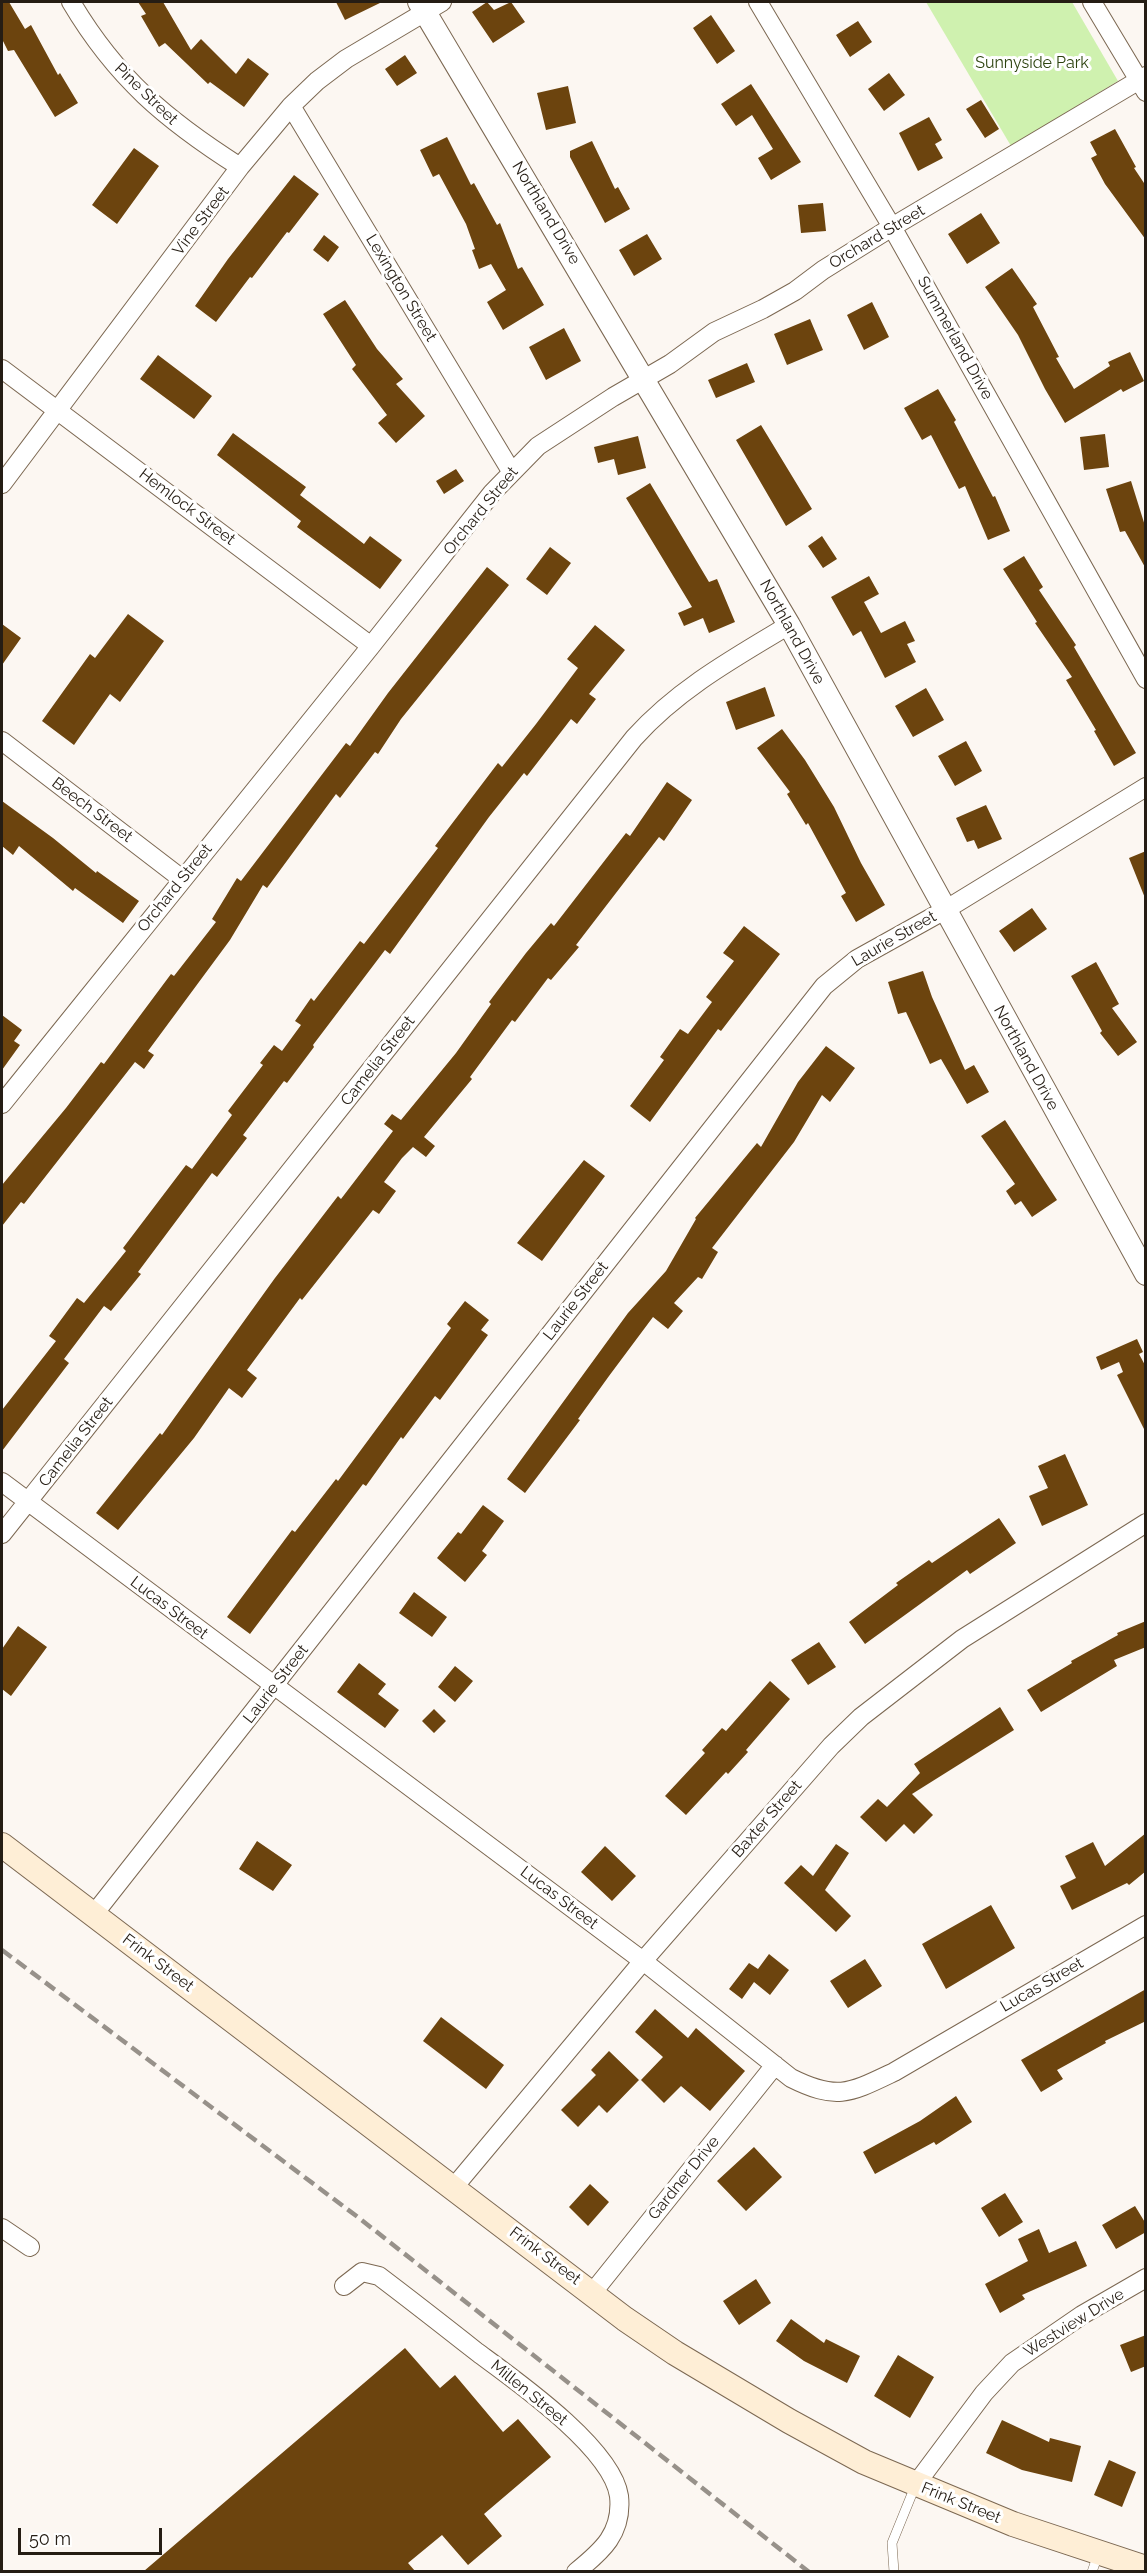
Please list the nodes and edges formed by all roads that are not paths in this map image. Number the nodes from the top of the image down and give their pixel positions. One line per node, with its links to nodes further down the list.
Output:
1 (71, 2): 7 (street, Pine Street)
2 (758, 2): 8 (street, Summerland Drive)
3 (1092, 2): 5 (street)
4 (429, 5): 6 (street, Vine Street); 10 (street, Northland Drive)
5 (1143, 83): 8 (street, Orchard Street)
6 (291, 106): 7 (street, Vine Street); 12 (street, Lexington Street)
7 (240, 167): 11 (street, Vine Street)
8 (892, 227): 10 (street, Orchard Street); 16 (street, Summerland Drive)
9 (2, 369): 11 (street, Hemlock Street)
10 (644, 378): 12 (street, Orchard Street); 14 (street, Northland Drive)
11 (57, 410): 13 (street, Vine Street); 15 (street, Hemlock Street)
12 (511, 471): 15 (street, Orchard Street)
13 (2, 484)
14 (789, 625): 20 (street, Northland Drive); 24 (street, Camelia Street)
15 (371, 646): 19 (street, Orchard Street)
16 (1146, 679)
17 (2, 741): 19 (street, Beech Street)
18 (1146, 787): 20 (street, Laurie Street)
19 (182, 879): 21 (street, Orchard Street)
20 (945, 910): 22 (street, Northland Drive); 27 (street, Laurie Street)
21 (2, 1104)
22 (1146, 1274)
23 (2, 1482): 24 (street, Lucas Street)
24 (28, 1502): 26 (street, Camelia Street); 27 (street, Lucas Street)
25 (1146, 1523): 31 (street, Baxter Street)
26 (2, 1534)
27 (275, 1686): 29 (street, Laurie Street); 31 (street, Lucas Street)
28 (2, 1845): 29 (main road, Frink Street)
29 (94, 1914): 33 (main road, Frink Street)
30 (1146, 1925): 32 (street, Lucas Street)
31 (643, 1961): 32 (street, Lucas Street); 33 (street, Baxter Street)
32 (775, 2065): 38 (street, Gardner Drive)
33 (454, 2187): 38 (main road, Frink Street)
34 (2, 2228): 35 (street)
35 (30, 2247)
36 (1146, 2278): 39 (street, Westview Drive)
37 (344, 2286): 42 (street, Millen Street)
38 (593, 2292): 39 (main road, Frink Street)
39 (916, 2484): 40 (main road, Frink Street); 43 (lane)
40 (1095, 2563): 41 (main road, Frink Street)
41 (1146, 2568)
42 (576, 2571)
43 (894, 2571)

